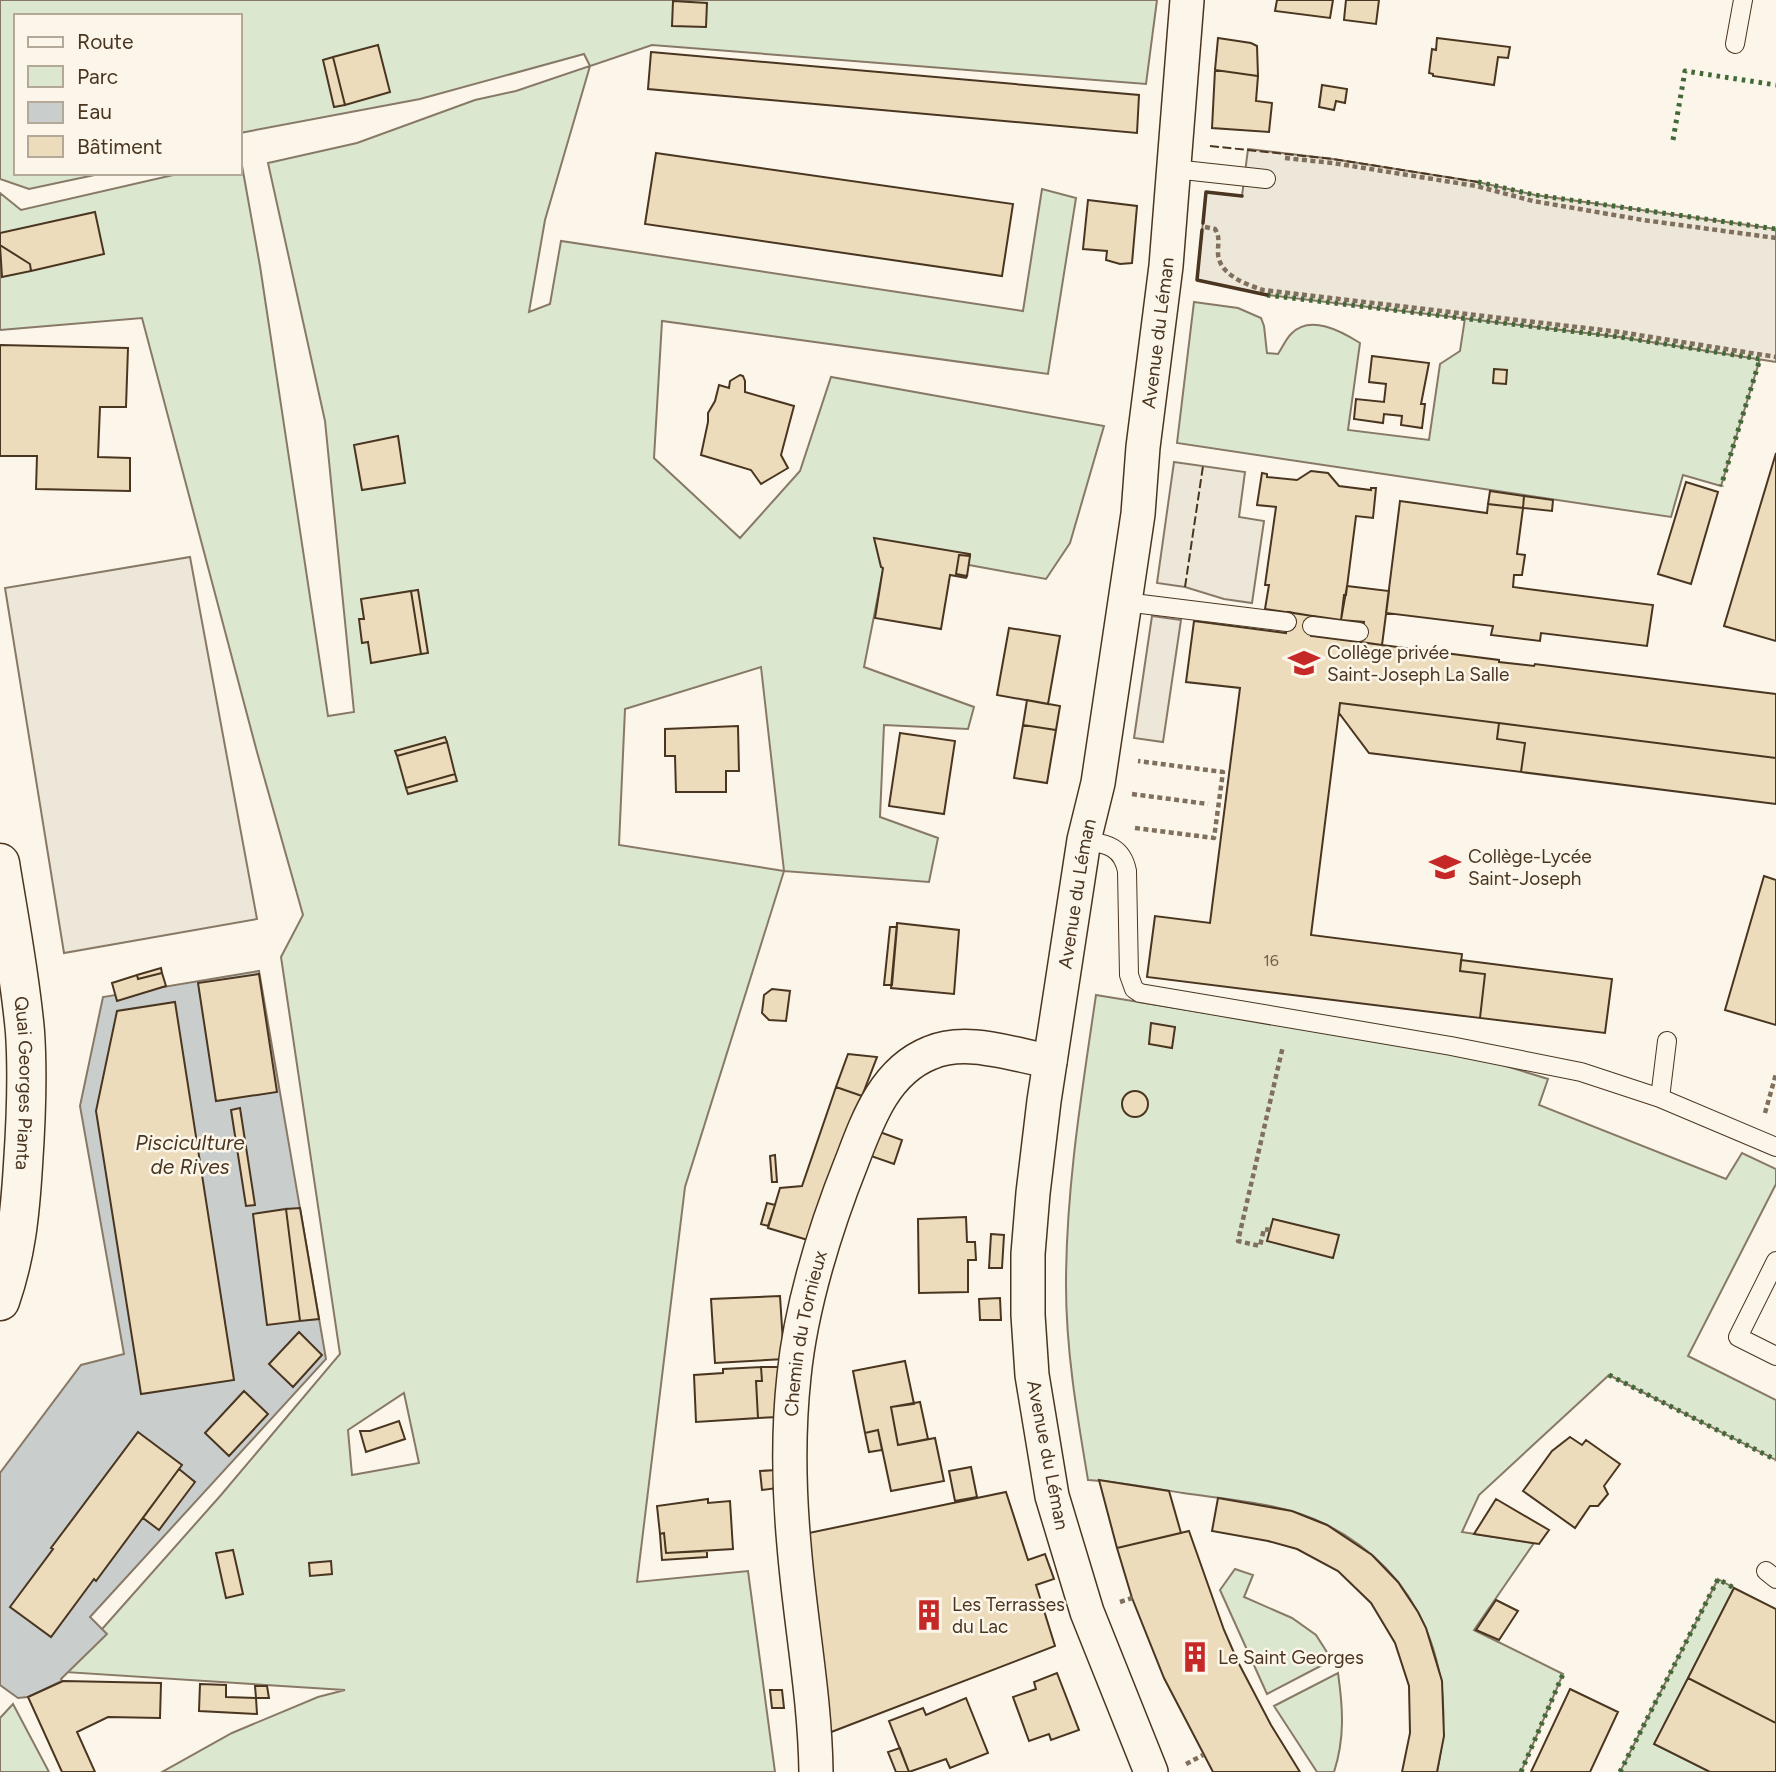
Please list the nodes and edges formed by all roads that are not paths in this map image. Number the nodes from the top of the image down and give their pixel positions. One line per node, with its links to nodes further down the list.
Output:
1 (1187, 0): 4 (street, Avenue du Léman)
2 (1743, 0): 3 (lane)
3 (1735, 44)
4 (1174, 169): 5 (lane); 6 (street, Avenue du Léman)
5 (1266, 179)
6 (1125, 602): 7 (lane); 10 (street, Avenue du Léman)
7 (1287, 622)
8 (1312, 626): 9 (lane)
9 (1359, 632)
10 (1084, 840): 13 (street, Avenue du Léman); 14 (lane)
11 (0, 863): 17 (street, Quai Georges Pianta)
12 (1667, 1041): 14 (lane)
13 (1050, 1061): 19 (street, Chemin du Tornieux); 20 (street, Avenue du Léman)
14 (1660, 1098): 15 (lane)
15 (1776, 1147)
16 (1776, 1261): 18 (lane)
17 (0, 1301)
18 (1776, 1356)
19 (816, 1772)
20 (1151, 1772)

